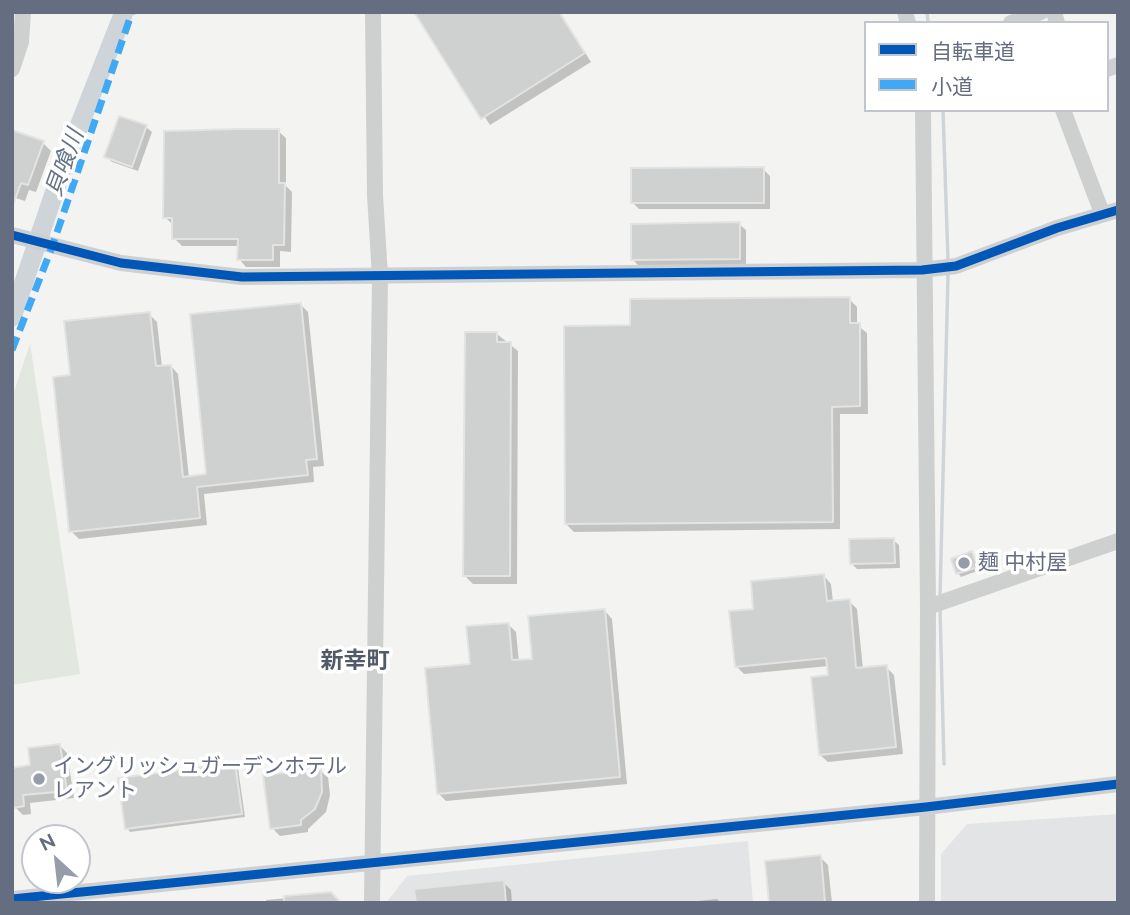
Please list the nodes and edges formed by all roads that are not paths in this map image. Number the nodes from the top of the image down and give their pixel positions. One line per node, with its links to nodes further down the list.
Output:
1 (23, 12): 5 (street)
2 (373, 12): 11 (street)
3 (1041, 12): 4 (street)
4 (1016, 21)
5 (12, 69)
6 (923, 112): 10 (street)
7 (1064, 112): 8 (street)
8 (1110, 211): 10 (street)
9 (19, 237): 11 (street)
10 (922, 270): 11 (street); 13 (street)
11 (380, 277): 16 (street)
12 (1118, 541): 13 (street)
13 (928, 607): 15 (street)
14 (1118, 783): 15 (street)
15 (926, 807): 16 (street); 19 (street)
16 (372, 863): 17 (street); 18 (street)
17 (12, 899)
18 (372, 903)
19 (928, 903)

